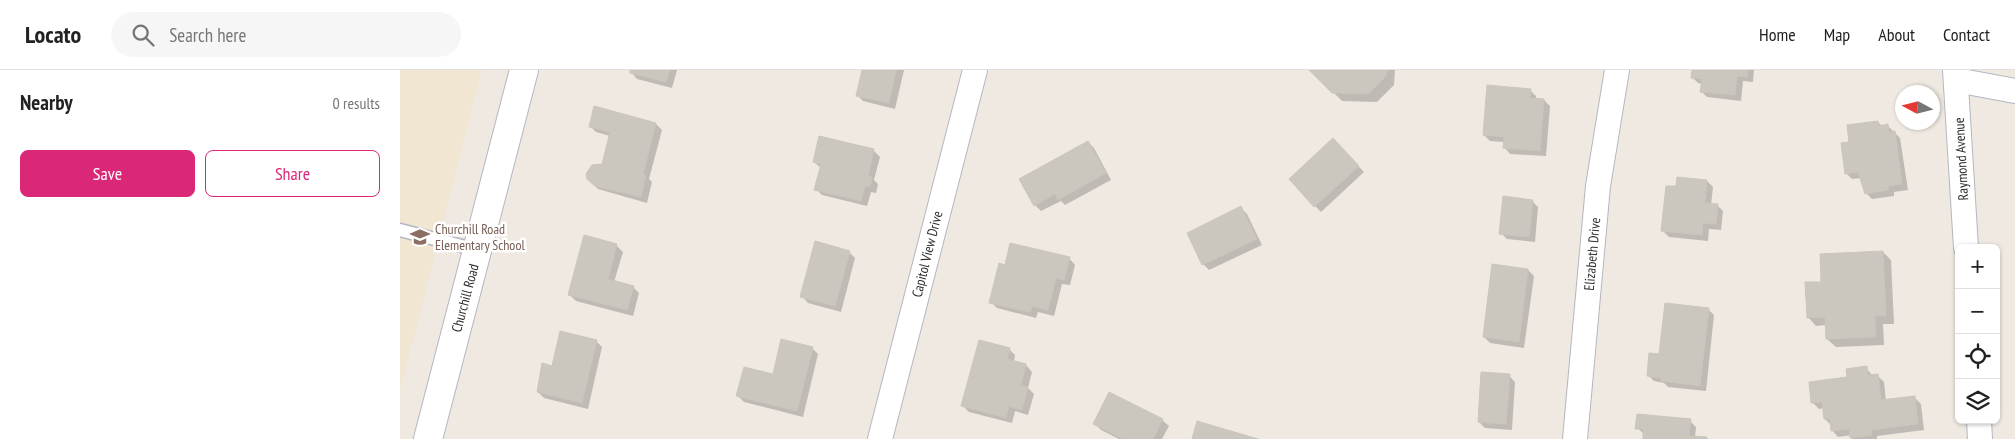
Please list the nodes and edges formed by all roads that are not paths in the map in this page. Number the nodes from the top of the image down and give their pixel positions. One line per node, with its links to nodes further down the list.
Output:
1 (524, 70): 8 (street, Churchill Road)
2 (975, 70): 11 (street, Capitol View Drive)
3 (1617, 70): 12 (street, Elizabeth Drive)
4 (1956, 75): 5 (street); 7 (street, Raymond Avenue)
5 (2015, 91)
6 (401, 229): 8 (lane)
7 (1966, 244)
8 (477, 250): 10 (street, Churchill Road)
9 (1979, 424): 13 (street)
10 (428, 439)
11 (880, 439)
12 (1575, 439)
13 (1980, 439)

